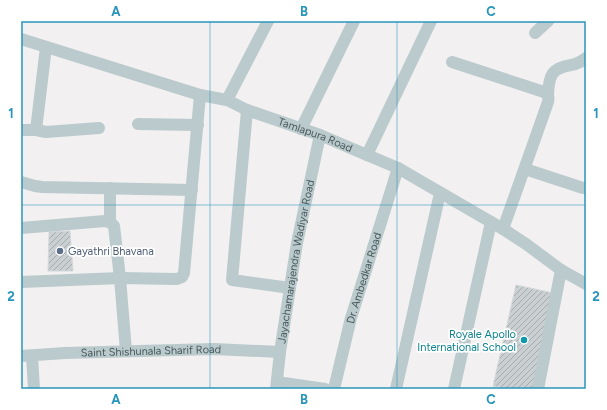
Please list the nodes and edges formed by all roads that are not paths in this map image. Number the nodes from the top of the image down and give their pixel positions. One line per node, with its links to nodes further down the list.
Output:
1 (268, 21): 12 (street)
2 (354, 21): 17 (street)
3 (431, 21): 21 (street)
4 (548, 21): 5 (street)
5 (535, 33)
6 (21, 39): 7 (street, Tamlapura Road)
7 (46, 47): 11 (street, Tamlapura Road); 19 (street)
8 (586, 58): 10 (street)
9 (452, 62): 10 (street)
10 (548, 94): 23 (street)
11 (200, 95): 12 (street, Tamlapura Road); 15 (street)
12 (227, 100): 13 (street, Tamlapura Road)
13 (247, 110): 17 (street, Tamlapura Road); 37 (street)
14 (138, 124): 15 (street)
15 (198, 125): 27 (street)
16 (99, 128): 19 (street)
17 (301, 129): 20 (street, Tamlapura Road)
18 (21, 130): 19 (street)
19 (36, 130)
20 (320, 135): 21 (street, Tamlapura Road); 37 (street, Jayachamarajendra Wadiyar Road)
21 (367, 155): 22 (street, Tamlapura Road)
22 (398, 168): 28 (street, Tamlapura Road); 44 (street, Dr. Ambedkar Road)
23 (525, 168): 26 (street); 32 (street)
24 (21, 182): 25 (street)
25 (110, 188): 27 (street); 29 (street)
26 (583, 188)
27 (192, 190): 34 (street)
28 (440, 193): 30 (street, Tamlapura Road); 45 (street)
29 (110, 222): 31 (street); 34 (street)
30 (491, 222): 32 (street, Tamlapura Road); 46 (street)
31 (21, 228)
32 (503, 229): 33 (street, Tamlapura Road)
33 (561, 270): 36 (street, Tamlapura Road); 47 (street)
34 (120, 278): 35 (street); 38 (street)
35 (21, 282)
36 (586, 284)
37 (290, 288): 39 (street, Jayachamarajendra Wadiyar Road)
38 (126, 351): 39 (street, Saint Shishunala Sharif Road); 40 (street, Saint Shishunala Sharif Road)
39 (280, 352): 41 (street, Jayachamarajendra Wadiyar Road)
40 (26, 356): 42 (street)
41 (276, 386): 43 (street)
42 (34, 389)
43 (325, 389)
44 (334, 389)
45 (396, 389)
46 (454, 389)
47 (538, 389)

